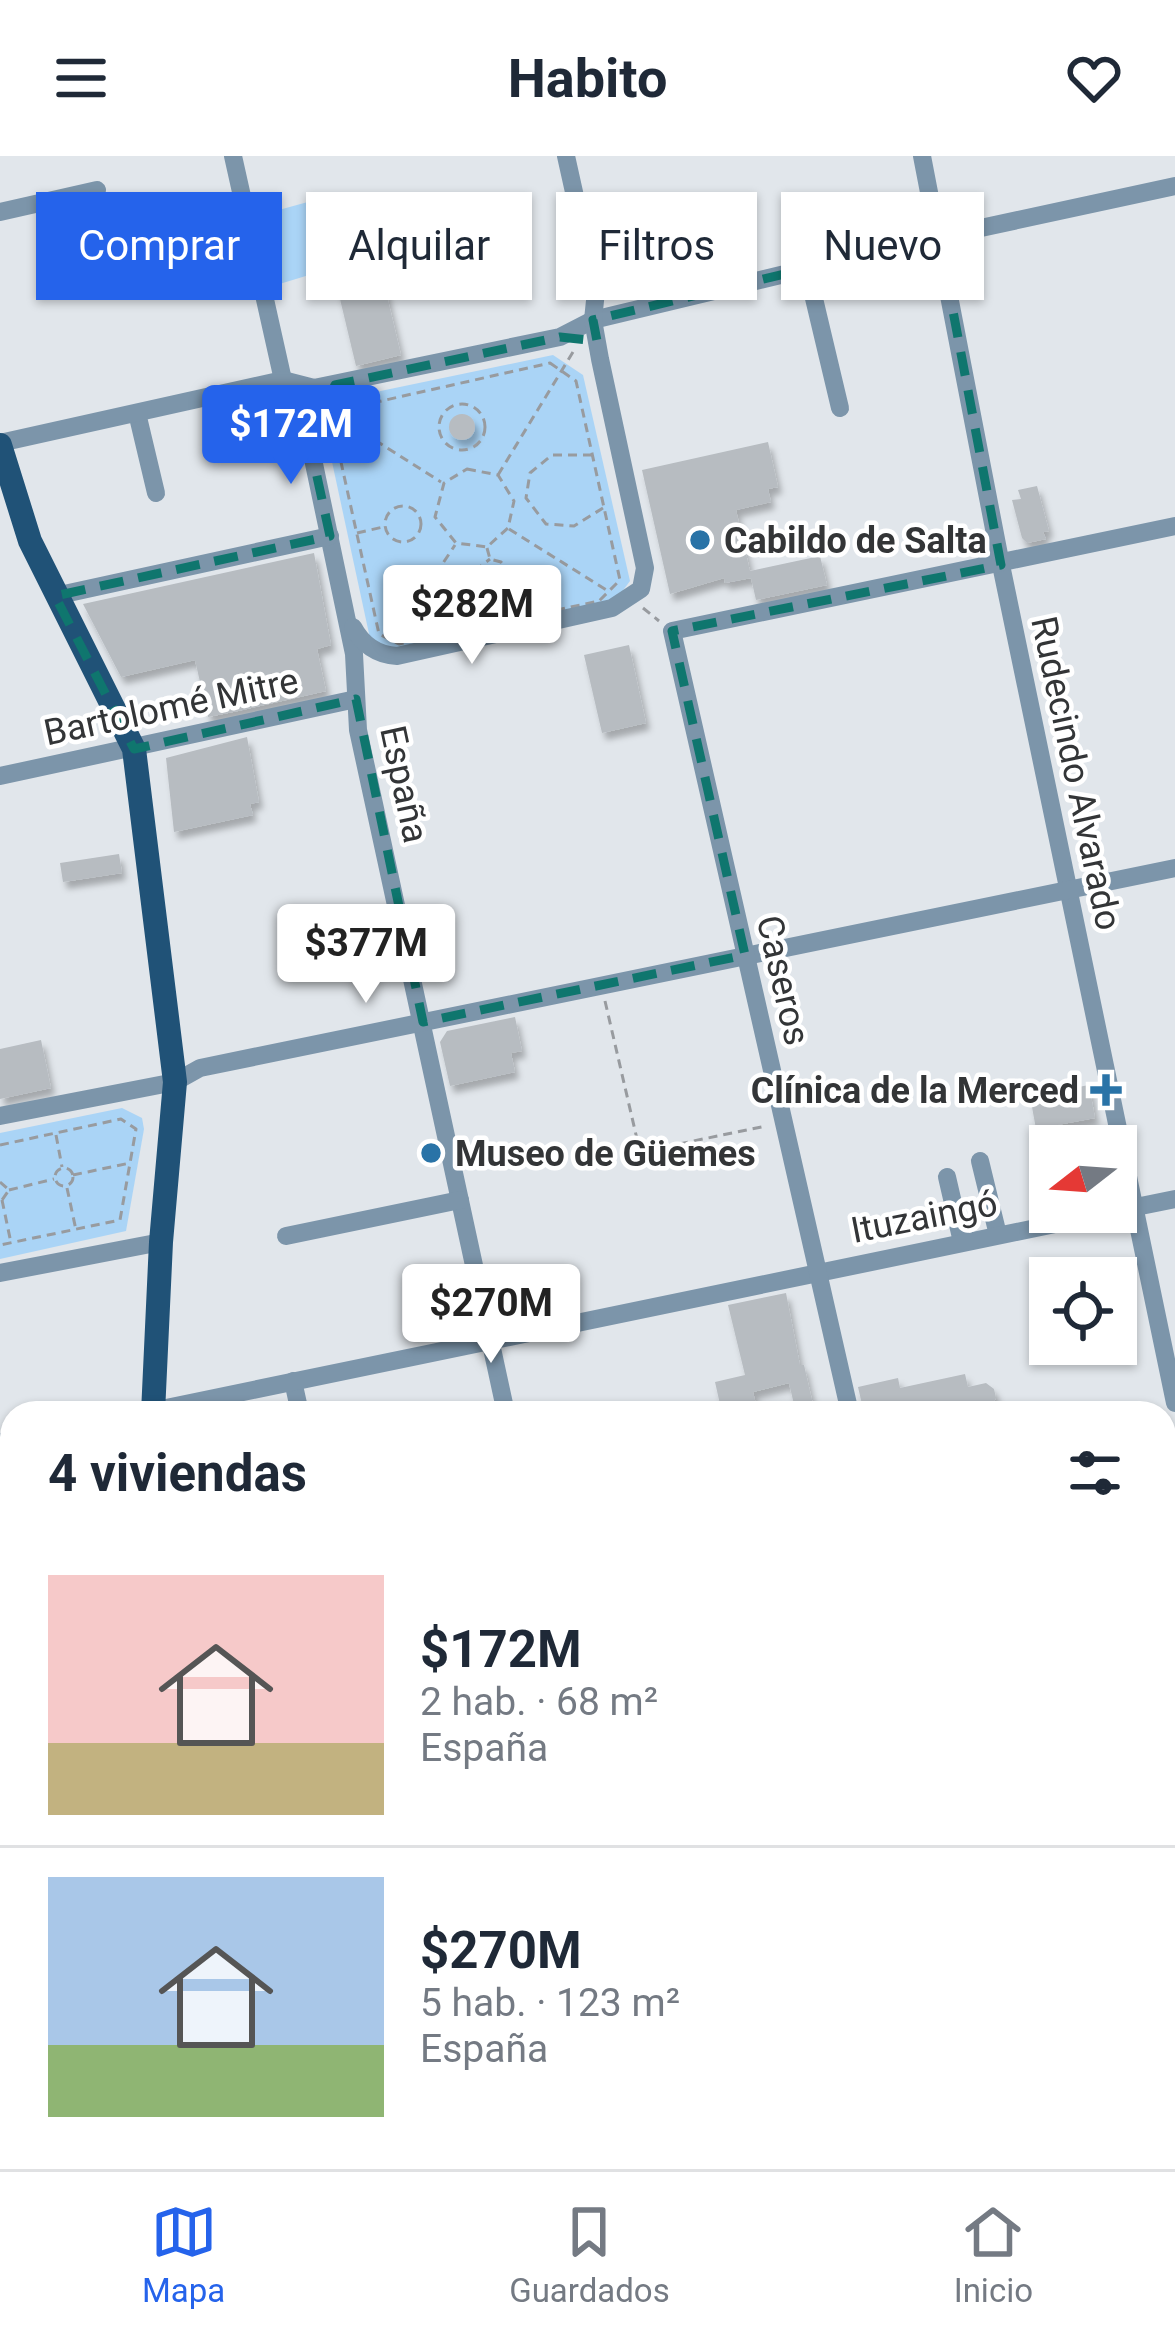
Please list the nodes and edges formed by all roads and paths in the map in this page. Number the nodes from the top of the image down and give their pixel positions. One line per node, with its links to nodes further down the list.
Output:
1 (233, 156): 15 (street)
2 (566, 156): 12 (street)
3 (922, 156): 6 (street, Rudecindo Alvarado)
4 (1175, 186): 8 (street)
5 (97, 190): 7 (street)
6 (930, 192)
7 (0, 212)
8 (984, 227)
9 (781, 275): 12 (street)
10 (814, 300): 20 (street)
11 (951, 300): 41 (street, Rudecindo Alvarado)
12 (593, 320): 13 (street); 17 (street)
13 (569, 340): 14 (path); 16 (street); 17 (street)
14 (562, 370): 22 (path); 24 (path); 25 (path)
15 (284, 380): 16 (street); 21 (street)
16 (335, 385): 18 (street)
17 (605, 385): 45 (street)
18 (320, 403): 22 (path); 37 (street, España)
19 (458, 404): 19 (path)
20 (840, 408)
21 (137, 412): 23 (street); 27 (street)
22 (343, 420): 26 (path); 36 (path)
23 (0, 444): 43 (main road)
24 (593, 455): 28 (path); 30 (path)
25 (498, 475): 26 (path); 29 (path)
26 (444, 483): 31 (path)
27 (157, 494)
28 (526, 499): 29 (path); 30 (path)
29 (514, 501): 35 (path)
30 (605, 507): 42 (path)
31 (435, 518): 32 (path); 38 (path)
32 (421, 519): 33 (path); 33 (path)
33 (384, 526): 36 (path)
34 (1175, 526): 41 (street)
35 (508, 528): 39 (path); 42 (path)
36 (356, 533): 49 (path)
37 (330, 536): 43 (street); 46 (street, España)
38 (456, 543): 39 (path); 49 (path)
39 (487, 547): 40 (path)
40 (490, 559): 44 (path); 44 (path)
41 (1001, 566): 48 (street); 54 (street, Rudecindo Alvarado)
42 (610, 592): 47 (path)
43 (55, 596): 51 (main road)
44 (498, 596): 47 (path)
45 (631, 598): 46 (street); 48 (path)
46 (345, 612): 50 (street, España)
47 (504, 623): 49 (path)
48 (672, 631): 55 (street, Caseros)
49 (391, 641)
50 (356, 699): 51 (street, Bartolomé Mitre); 57 (street, España)
51 (134, 749): 52 (street, Bartolomé Mitre); 58 (main road)
52 (0, 776)
53 (1175, 868): 54 (street)
54 (1067, 890): 55 (street); 61 (street, Rudecindo Alvarado)
55 (745, 955): 57 (street); 60 (street, Caseros)
56 (603, 993): 60 (path)
57 (423, 1022): 58 (street); 75 (street, España)
58 (175, 1082): 59 (street); 82 (main road)
59 (0, 1116)
60 (784, 1123): 86 (street, Caseros)
61 (1106, 1125)
62 (56, 1134): 63 (path); 65 (path); 66 (path)
63 (0, 1145)
64 (980, 1161): 80 (street)
65 (130, 1163): 67 (path); 78 (path)
66 (62, 1168): 67 (path); 69 (path)
67 (73, 1175): 71 (path)
68 (946, 1177): 83 (street)
69 (55, 1179): 71 (path); 72 (path)
70 (0, 1182): 72 (path)
71 (66, 1186): 78 (path)
72 (9, 1190): 74 (path)
73 (1175, 1199): 76 (street, Ituzaingó)
74 (1, 1200): 84 (path)
75 (460, 1200): 81 (street); 88 (street, España)
76 (1137, 1207)
77 (1029, 1229): 80 (street, Ituzaingó)
78 (76, 1230): 84 (path)
79 (1127, 1233): 95 (street, Rudecindo Alvarado)
80 (998, 1235): 83 (street, Ituzaingó)
81 (286, 1236)
82 (161, 1242): 87 (street); 90 (main road)
83 (962, 1242): 86 (street, Ituzaingó)
84 (11, 1243): 85 (path)
85 (0, 1245)
86 (818, 1271): 88 (street, Ituzaingó); 94 (street, Caseros)
87 (0, 1273)
88 (489, 1339): 89 (street, Ituzaingó); 93 (street, España)
89 (293, 1381): 91 (street, Ituzaingó); 92 (street)
90 (151, 1401)
91 (201, 1401)
92 (297, 1401)
93 (503, 1401)
94 (847, 1401)
95 (1174, 1401)

